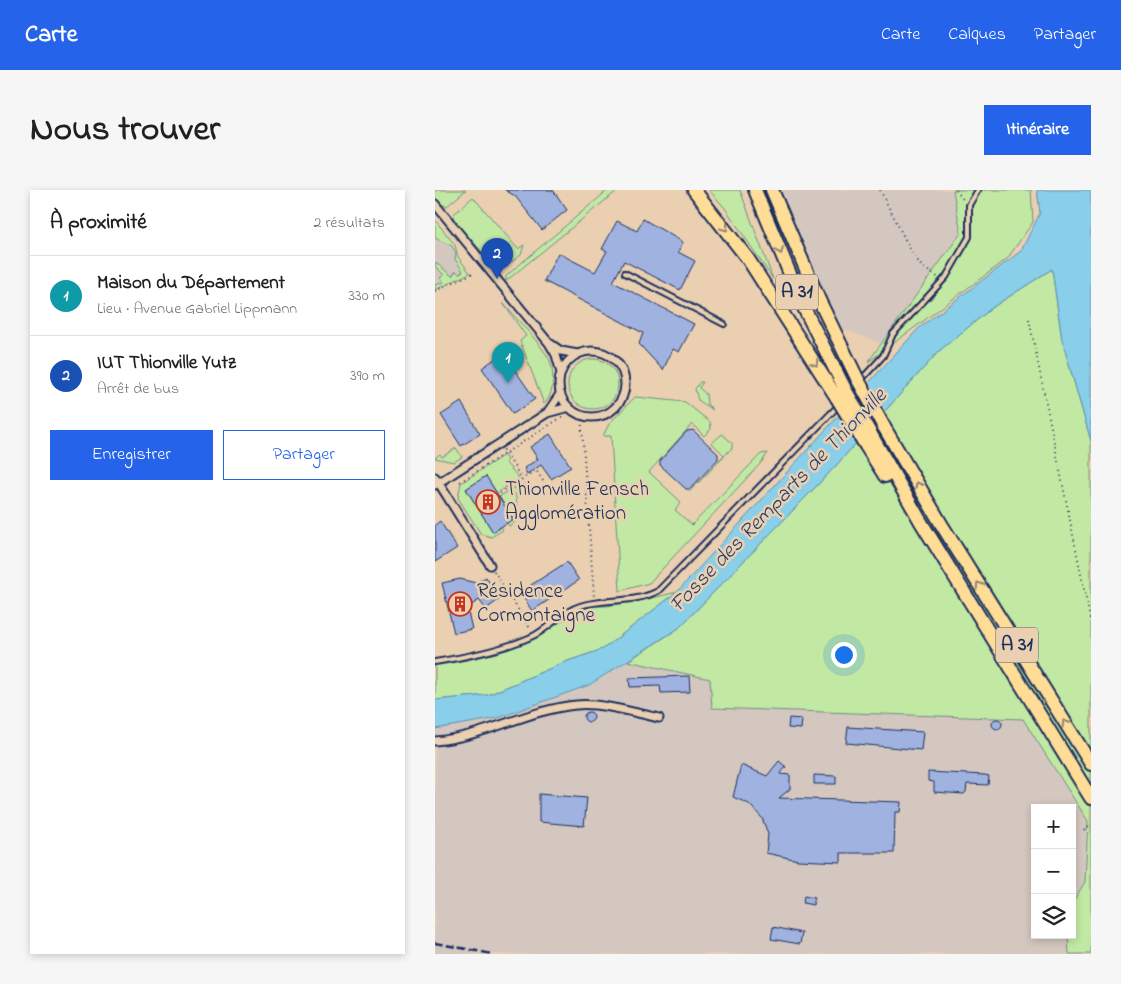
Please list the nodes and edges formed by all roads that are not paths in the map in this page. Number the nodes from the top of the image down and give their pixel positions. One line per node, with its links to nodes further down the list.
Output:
1 (694, 190): 12 (highway, one-way to 12)
2 (755, 190): 12 (highway, A 31, one-way to 12)
3 (772, 190): 20 (highway, A 31, one-way to 3, bridge)
4 (979, 190): 17 (lane)
5 (435, 204): 8 (street)
6 (625, 273): 7 (lane)
7 (725, 324)
8 (549, 343): 9 (street); 10 (street)
9 (578, 354): 10 (street); 13 (street)
10 (561, 373): 11 (street)
11 (560, 394): 13 (street); 14 (street)
12 (842, 395): 21 (highway, A 31, bridge)
13 (569, 407): 14 (street)
14 (547, 413): 15 (street)
15 (436, 482): 16 (street)
16 (490, 565)
17 (435, 662)
18 (659, 718): 19 (street)
19 (435, 741)
20 (1091, 764)
21 (1091, 798)

